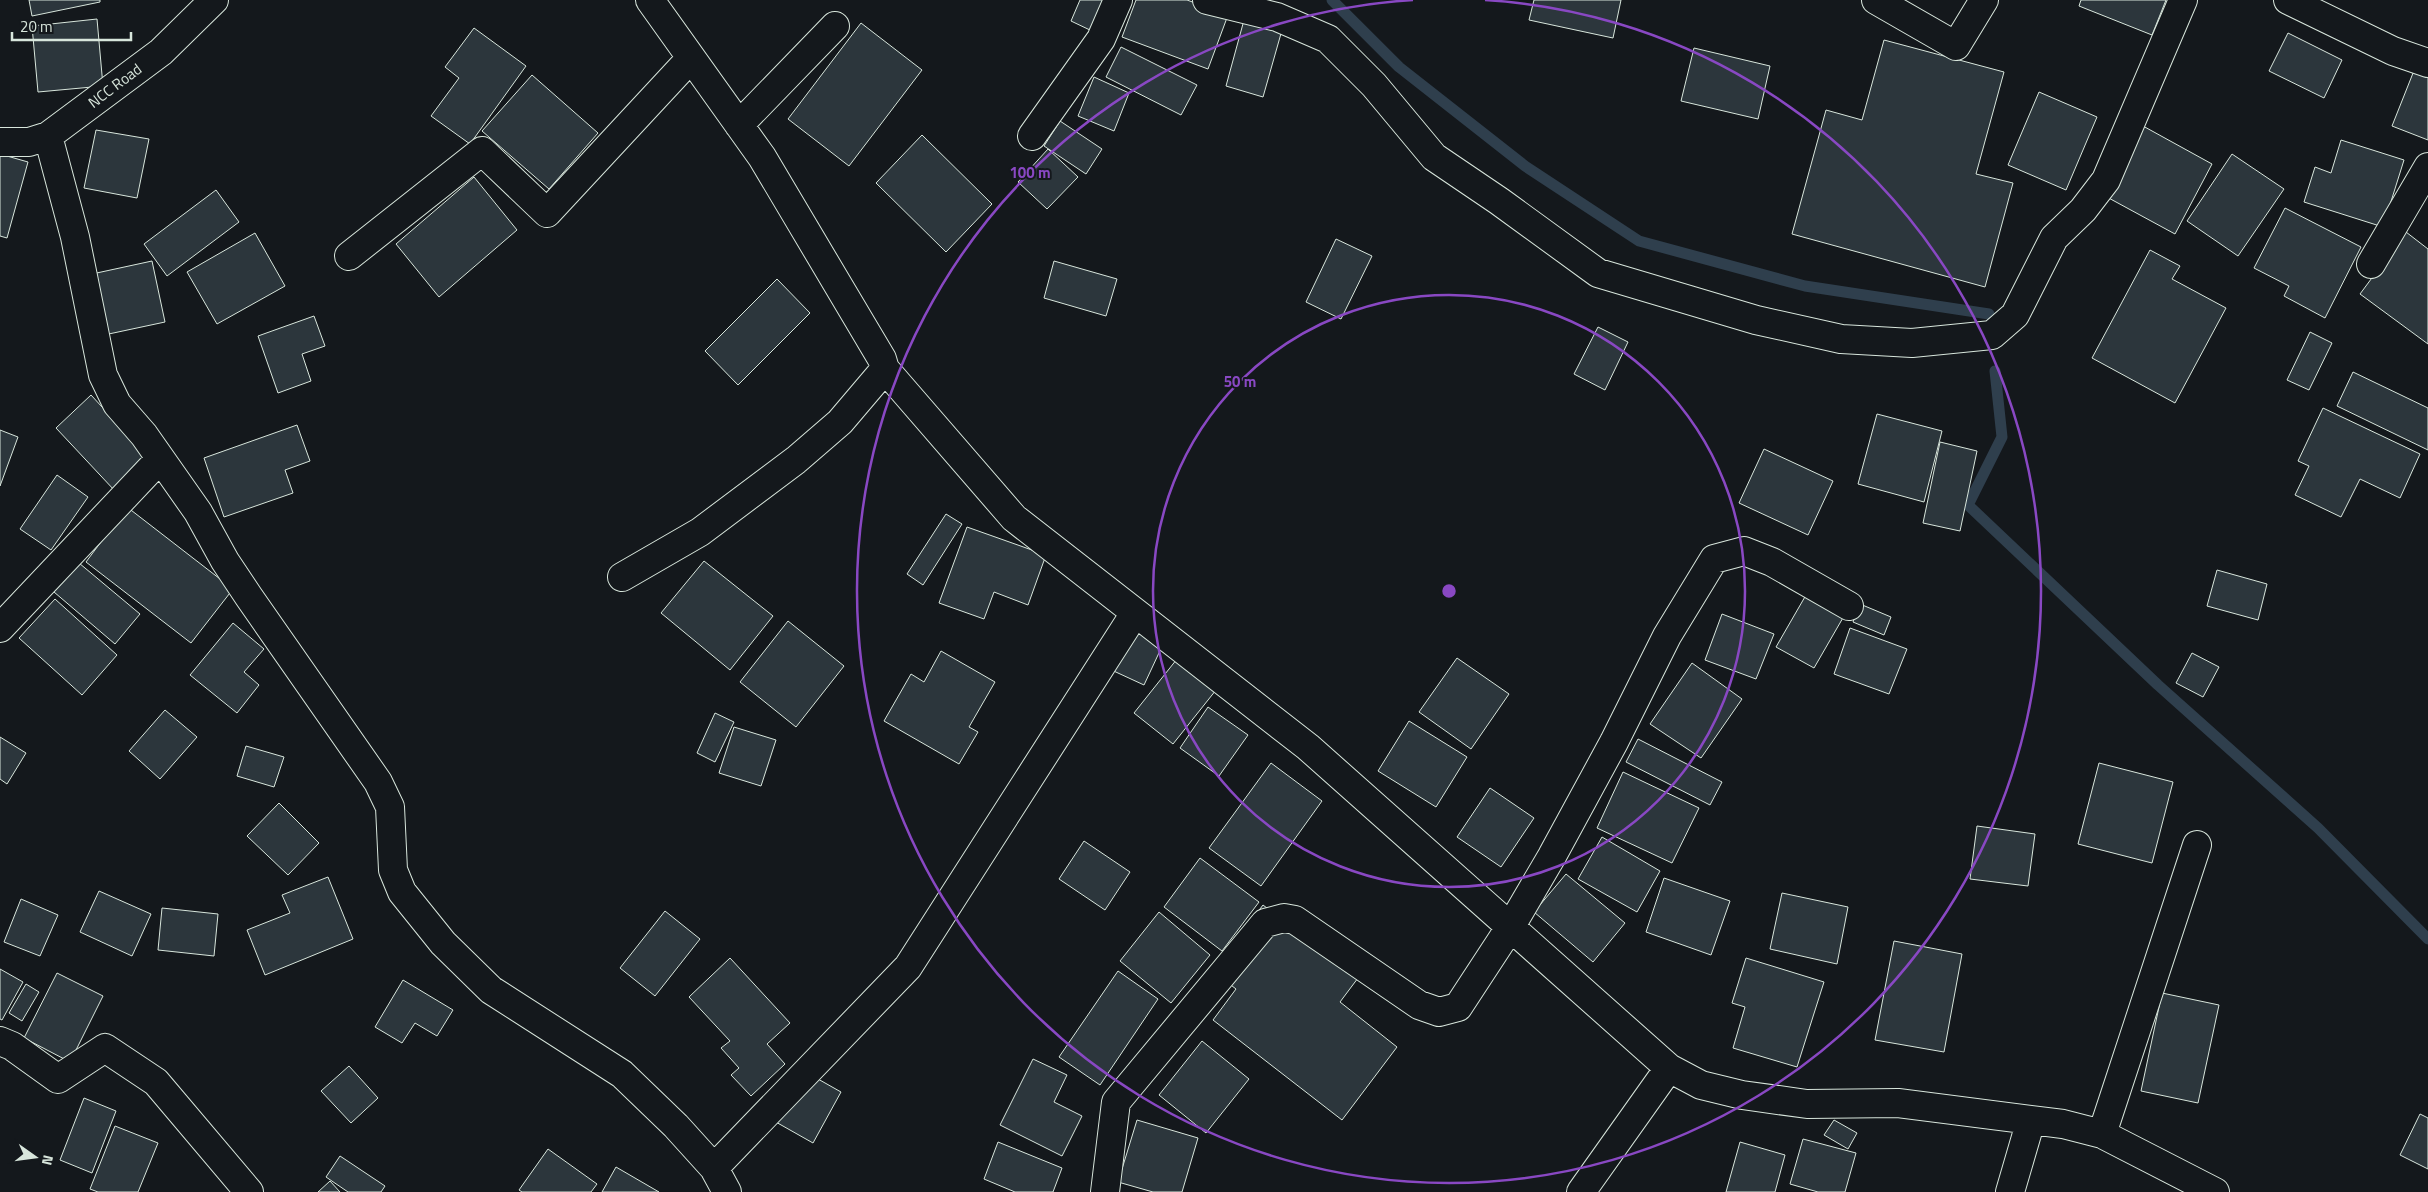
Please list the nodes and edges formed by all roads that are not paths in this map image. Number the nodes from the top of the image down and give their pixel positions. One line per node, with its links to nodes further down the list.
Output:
1 (214, 0): 13 (street, NCC Road)
2 (650, 0): 10 (street)
3 (1118, 0): 14 (street)
4 (1207, 0): 7 (street)
5 (1876, 0): 6 (street)
6 (1984, 0)
7 (2183, 0)
8 (2288, 0): 11 (street)
9 (835, 26): 12 (street)
10 (691, 58): 12 (street); 17 (street)
11 (2428, 63)
12 (739, 125): 19 (street)
13 (48, 136): 15 (street, NCC Road); 20 (street)
14 (1032, 136)
15 (0, 142)
16 (2428, 167): 18 (street)
17 (349, 256)
18 (2371, 264)
19 (885, 369): 21 (street); 23 (street)
20 (159, 460): 24 (street); 31 (street)
21 (622, 577)
22 (1849, 606): 26 (street)
23 (1136, 613): 26 (street); 31 (street)
24 (0, 628)
25 (2198, 844): 30 (street)
26 (1511, 926): 28 (street); 34 (street)
27 (4, 1050): 32 (street)
28 (1669, 1068): 29 (street); 35 (street)
29 (2031, 1120): 30 (street); 36 (street)
30 (2102, 1134): 37 (street)
31 (714, 1168): 33 (street)
32 (249, 1192)
33 (727, 1192)
34 (1105, 1192)
35 (1581, 1192)
36 (2010, 1192)
37 (2215, 1192)

